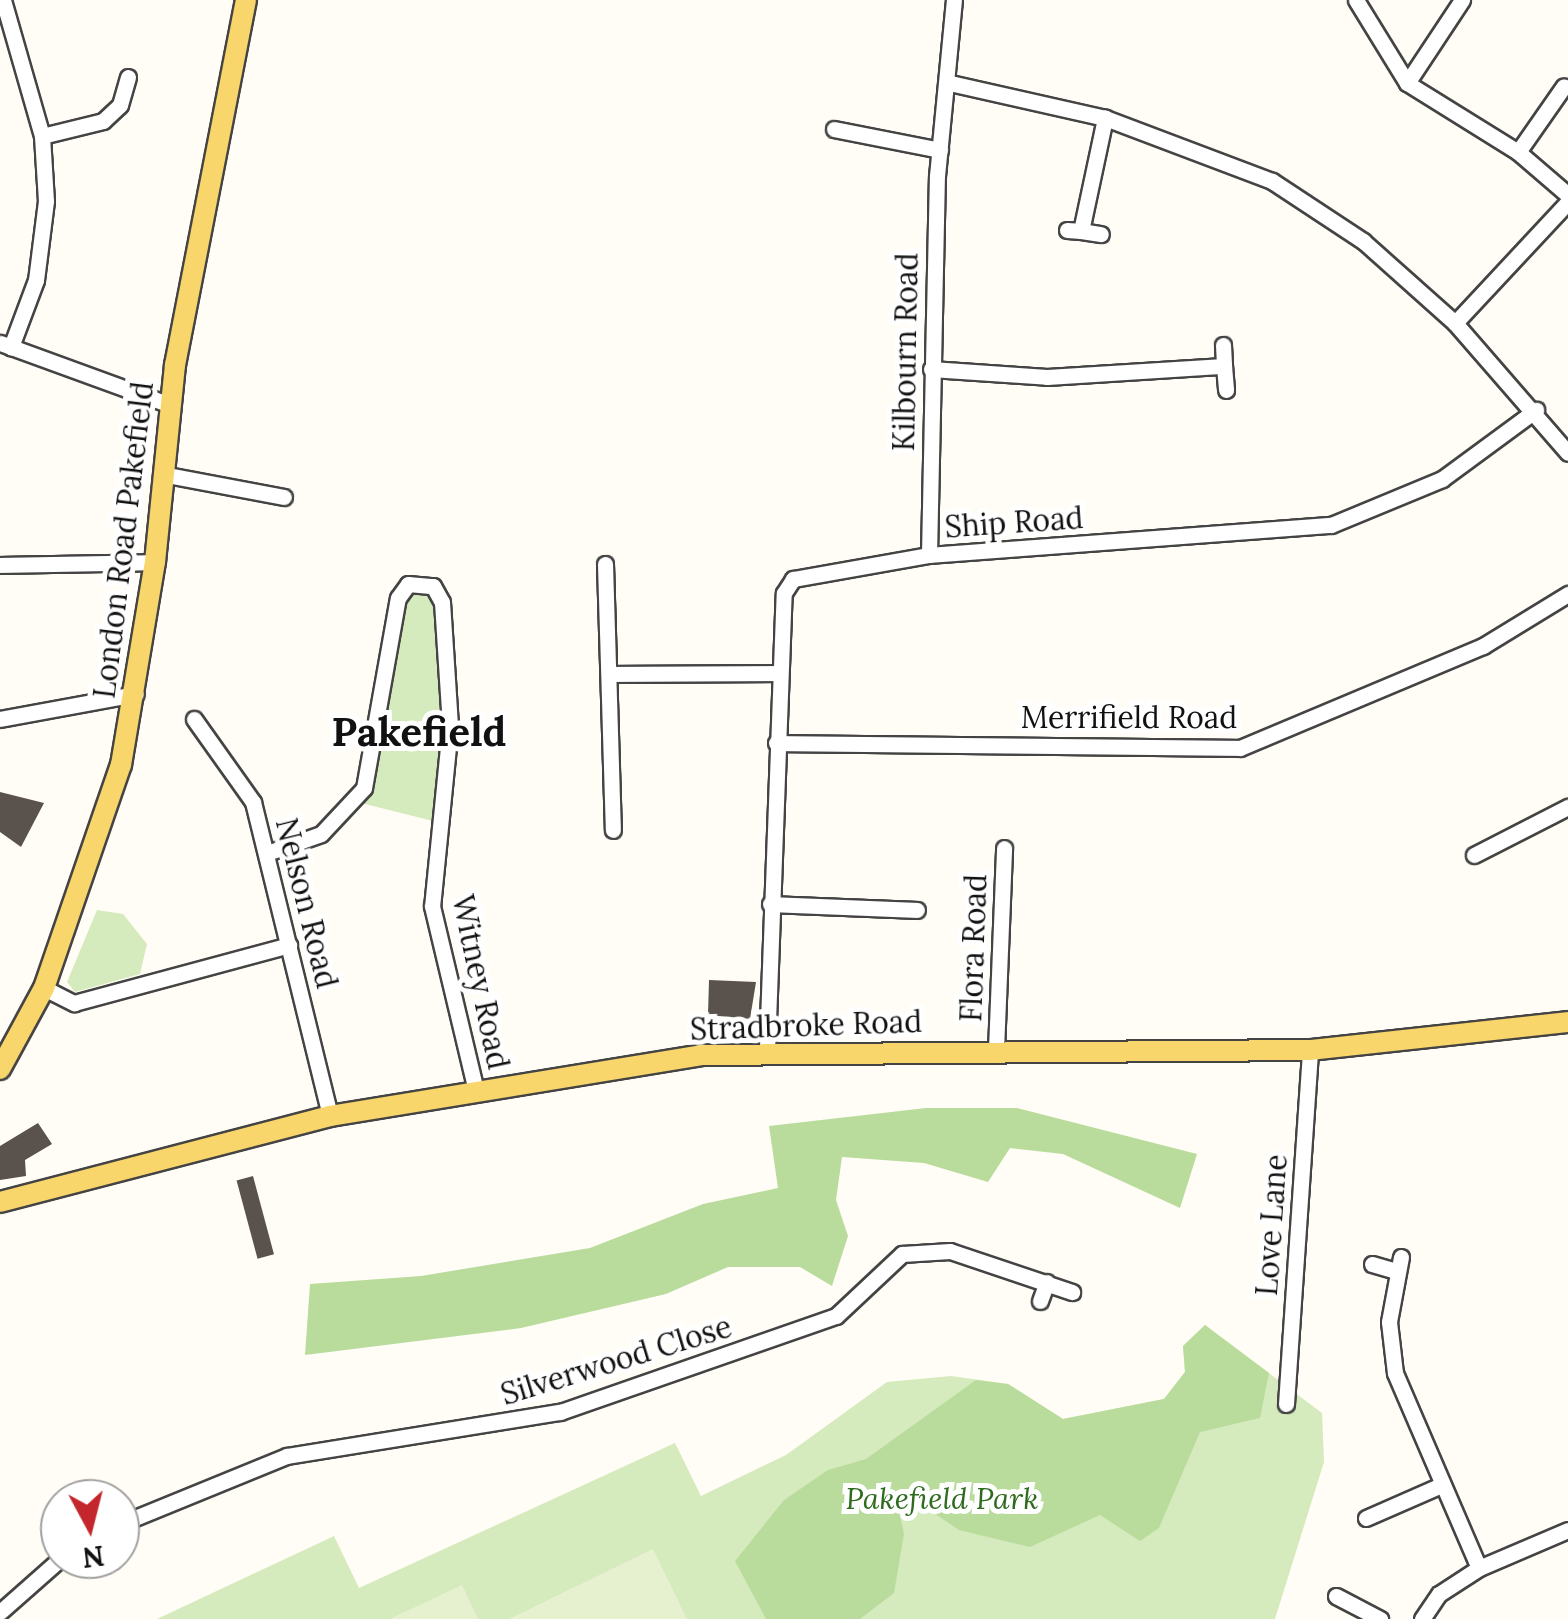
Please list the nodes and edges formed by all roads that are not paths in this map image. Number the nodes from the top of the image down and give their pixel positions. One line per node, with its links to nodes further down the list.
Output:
1 (3, 0): 12 (street)
2 (246, 0): 24 (main road, London Road Pakefield)
3 (954, 0): 7 (street, Kilbourn Road)
4 (1356, 0): 8 (street)
5 (1462, 0): 8 (street)
6 (128, 76): 12 (street)
7 (950, 83): 10 (street); 13 (street, Kilbourn Road)
8 (1408, 83): 14 (street)
9 (1564, 86): 14 (street)
10 (1105, 118): 17 (street); 18 (street)
11 (834, 129): 13 (street)
12 (42, 136): 19 (street)
13 (940, 150): 22 (street, Kilbourn Road)
14 (1518, 152): 15 (street)
15 (1568, 194)
16 (1568, 202): 18 (street)
17 (1101, 234)
18 (1455, 323): 25 (street)
19 (6, 345): 24 (street)
20 (1223, 345): 21 (street)
21 (1224, 366): 22 (street); 23 (street)
22 (931, 369): 29 (street, Kilbourn Road)
23 (1226, 390)
24 (170, 405): 27 (main road, London Road Pakefield)
25 (1536, 410): 26 (street); 29 (street, Ship Road)
26 (1568, 453)
27 (162, 474): 28 (street); 30 (main road, London Road Pakefield)
28 (284, 497)
29 (929, 555): 34 (street, Ship Road)
30 (155, 562): 32 (street); 36 (main road, London Road Pakefield)
31 (605, 564): 35 (street)
32 (0, 565)
33 (1568, 594): 39 (street, Merrifield Road)
34 (780, 672): 35 (street); 39 (street, Ship Road)
35 (609, 674): 41 (street)
36 (136, 694): 37 (street); 48 (main road, London Road Pakefield)
37 (0, 719)
38 (194, 719): 43 (street, Nelson Road)
39 (776, 743): 45 (street, Ship Road)
40 (1568, 806): 44 (street)
41 (614, 830)
42 (1004, 848): 51 (street, Flora Road)
43 (268, 853): 47 (street, Nelson Road); 54 (street, Witney Road)
44 (1474, 854)
45 (770, 904): 46 (street); 50 (street, Ship Road)
46 (918, 910)
47 (289, 944): 48 (street); 55 (street, Nelson Road)
48 (44, 988): 53 (main road, London Road Pakefield)
49 (1568, 1022): 52 (main road, Stradbroke Road)
50 (767, 1049): 51 (main road, Stradbroke Road); 54 (main road, Stradbroke Road)
51 (996, 1050): 52 (main road, Stradbroke Road)
52 (1310, 1050): 61 (street, Love Lane)
53 (0, 1069)
54 (476, 1090): 55 (main road, Stradbroke Road)
55 (330, 1116): 56 (main road, Stradbroke Road)
56 (0, 1202)
57 (1372, 1264): 62 (street)
58 (1047, 1282): 59 (street, Silverwood Close); 60 (street); 63 (street, Silverwood Close)
59 (1072, 1292)
60 (1040, 1301)
61 (1286, 1404)
62 (1442, 1484): 64 (street); 66 (street)
63 (140, 1516)
64 (1366, 1518)
65 (1568, 1530): 66 (street)
66 (1479, 1568): 71 (street)
67 (40, 1577): 69 (street)
68 (1336, 1596): 70 (street)
69 (0, 1612)
70 (1380, 1619)
71 (1422, 1619)

